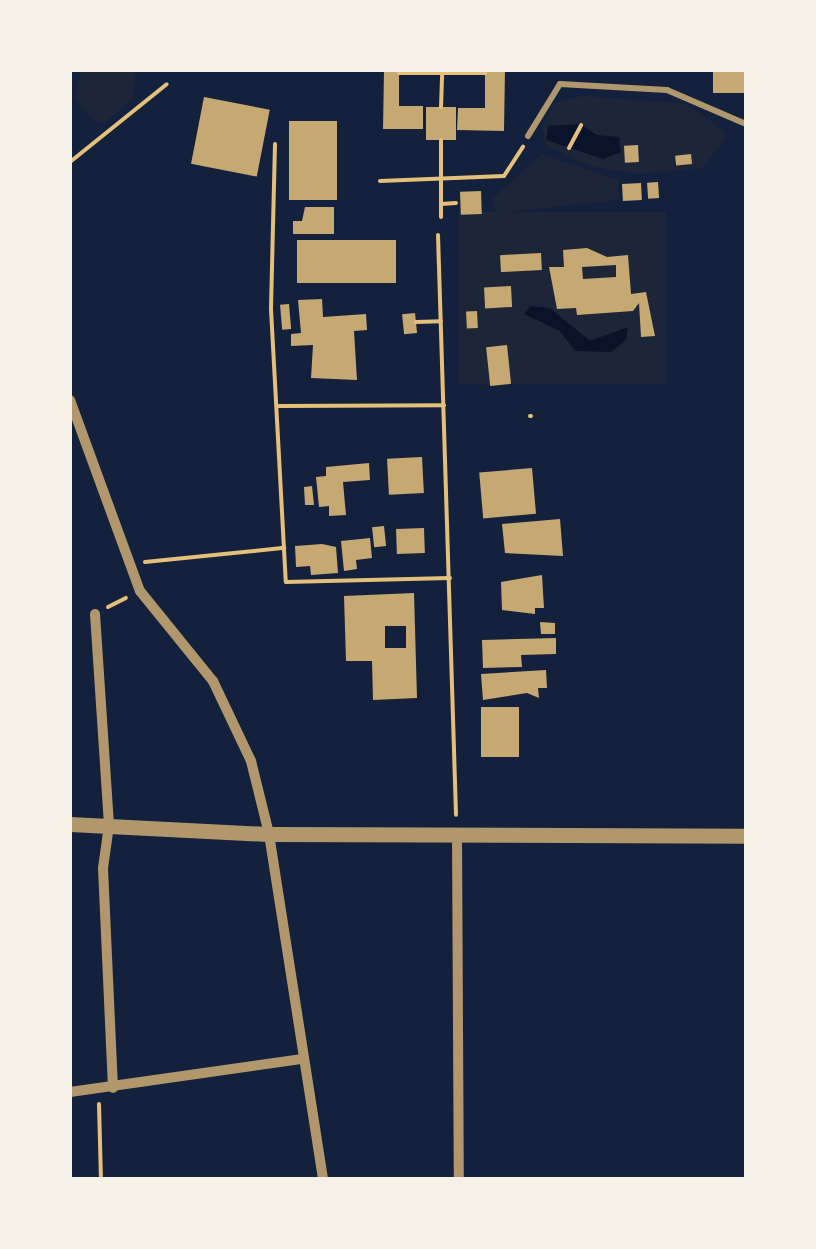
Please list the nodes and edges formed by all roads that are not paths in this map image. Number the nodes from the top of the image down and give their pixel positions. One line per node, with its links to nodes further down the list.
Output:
1 (746, 124): 2 (lane)
2 (528, 136)
3 (70, 400): 7 (street)
4 (95, 614): 6 (street)
5 (70, 824): 6 (street)
6 (110, 826): 7 (street); 11 (street)
7 (270, 834): 8 (street); 10 (street)
8 (457, 834): 9 (street); 14 (street)
9 (746, 836)
10 (301, 1060): 11 (street); 13 (street)
11 (113, 1088): 12 (street)
12 (70, 1092)
13 (322, 1179)
14 (460, 1179)

